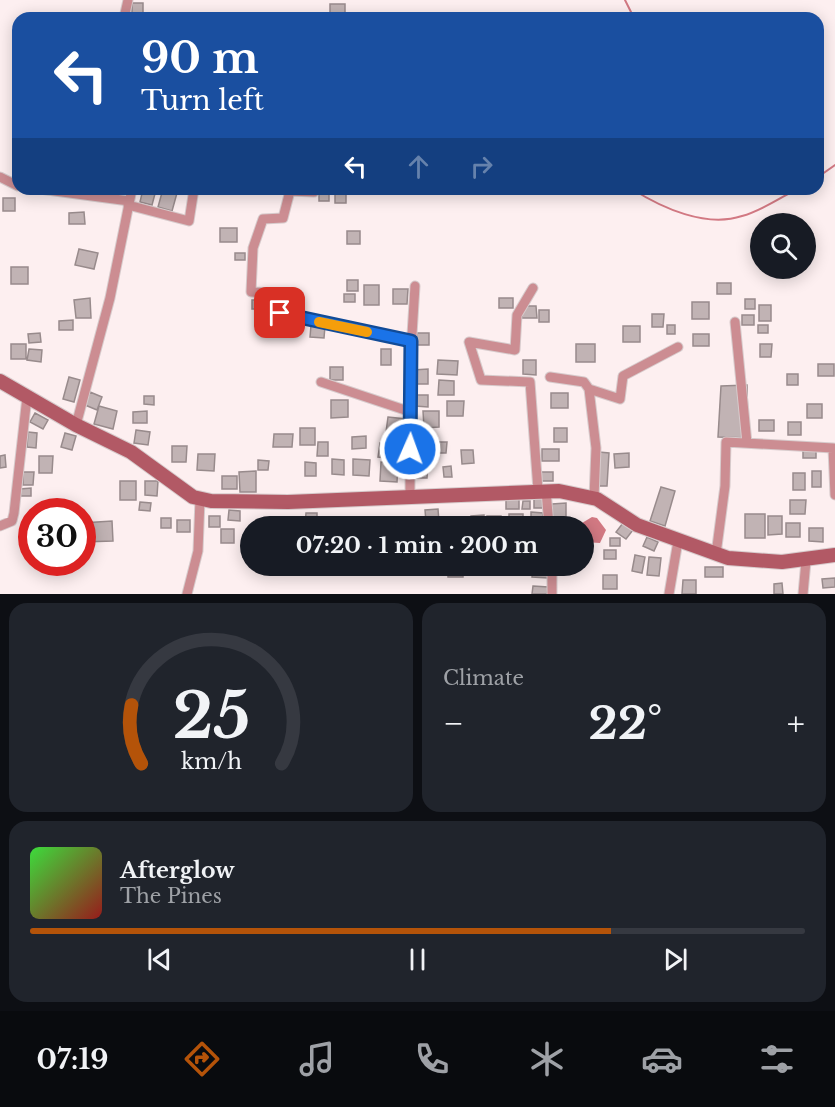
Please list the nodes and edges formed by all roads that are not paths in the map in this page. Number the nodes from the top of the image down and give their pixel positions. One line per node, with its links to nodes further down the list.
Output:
1 (78, 195): 5 (street)
2 (131, 195): 5 (street)
3 (193, 195): 5 (street)
4 (289, 195): 9 (street)
5 (129, 203): 17 (street)
6 (415, 286): 9 (street)
7 (533, 288): 19 (street)
8 (735, 322): 18 (street)
9 (411, 341): 16 (street)
10 (678, 347): 14 (street)
11 (550, 377): 14 (street)
12 (0, 381): 15 (main road)
13 (321, 382): 16 (street)
14 (589, 389): 22 (street)
15 (27, 397): 17 (main road); 25 (street)
16 (411, 412): 21 (street)
17 (76, 425): 23 (main road)
18 (747, 443): 20 (street); 27 (street)
19 (542, 490): 21 (main road); 22 (main road); 24 (street)
20 (835, 495)
21 (410, 497): 23 (main road)
22 (594, 498): 26 (main road)
23 (200, 499): 31 (street)
24 (547, 516)
25 (0, 526)
26 (678, 541): 27 (main road); 33 (street)
27 (716, 554): 29 (main road)
28 (835, 555): 29 (main road)
29 (806, 561): 34 (street)
30 (552, 576): 32 (street)
31 (187, 594)
32 (552, 594)
33 (669, 594)
34 (803, 594)

